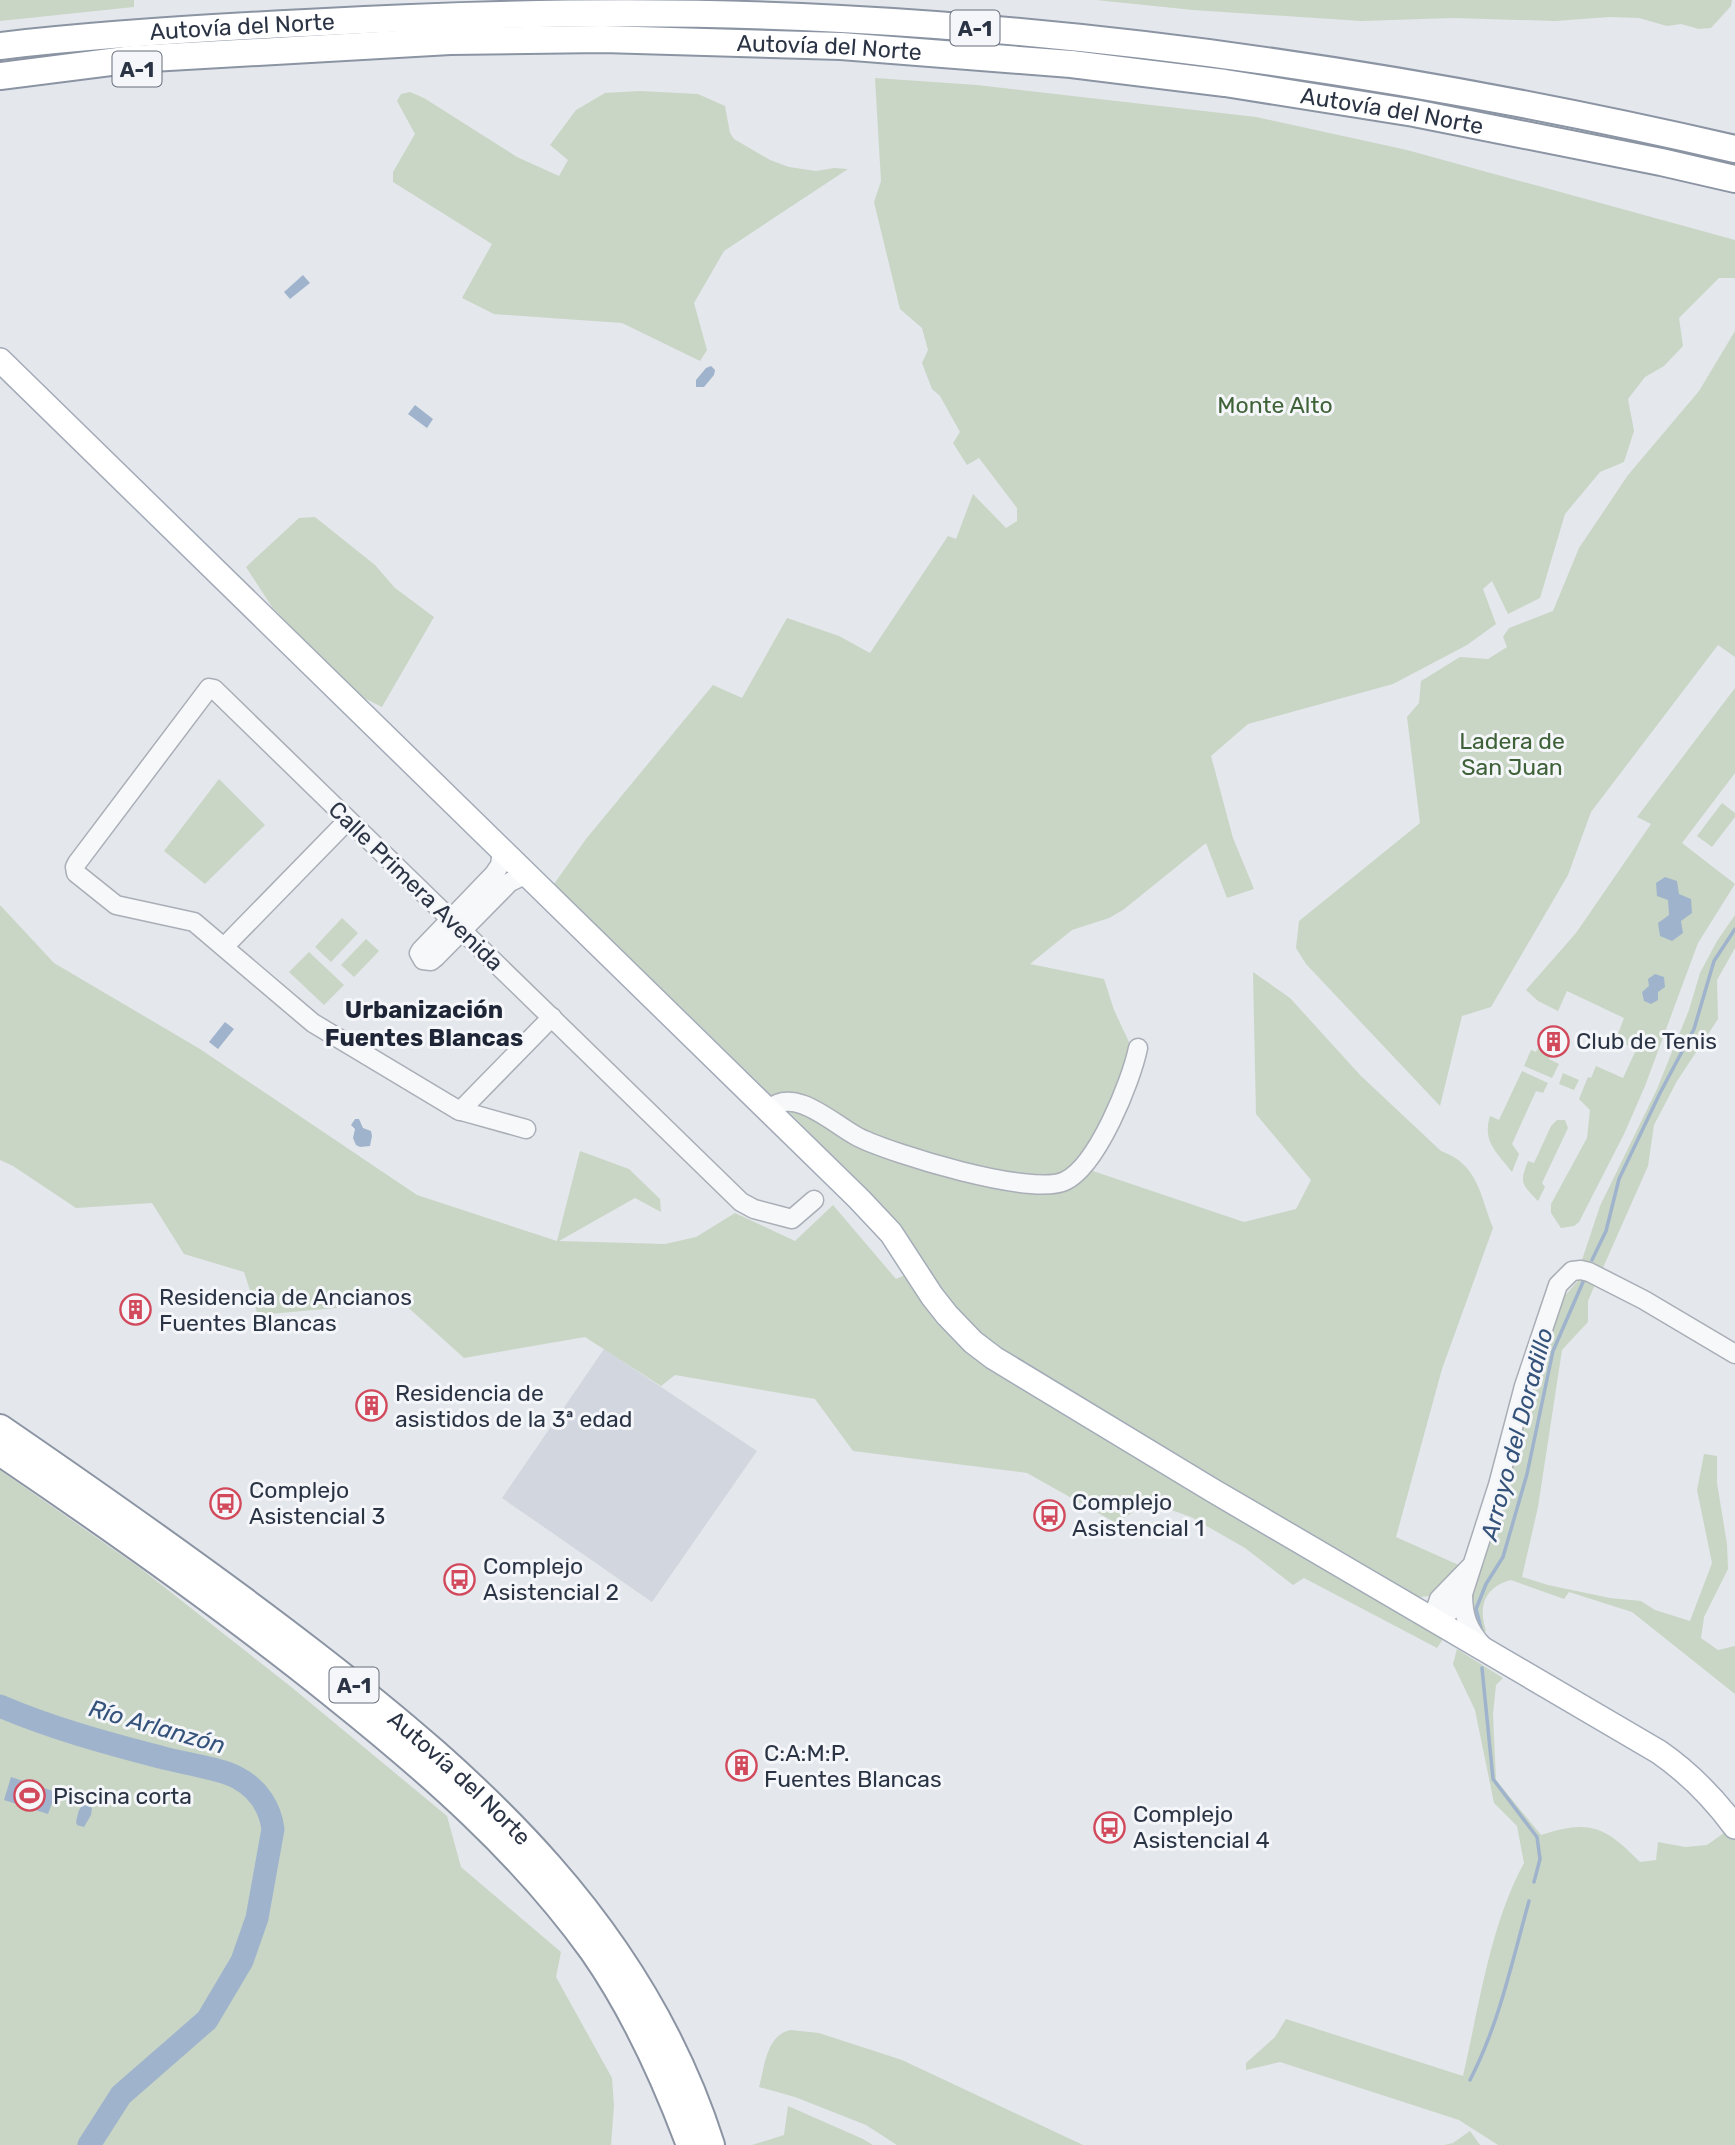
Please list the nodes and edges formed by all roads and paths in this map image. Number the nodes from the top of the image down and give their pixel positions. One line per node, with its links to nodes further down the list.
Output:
1 (0, 46): 5 (highway, Autovía del Norte / A-1)
2 (274, 50): 3 (highway, Autovía del Norte); 4 (highway, A-1); 6 (highway, Autovía del Norte / A-1)
3 (0, 76)
4 (0, 89)
5 (1735, 149)
6 (1735, 179)
7 (0, 360): 9 (main road)
8 (348, 820): 11 (street, Calle Primera Avenida); 12 (street); 12 (street, Calle Primera Avenida)
9 (502, 850): 10 (main road); 11 (street)
10 (527, 874): 11 (street); 15 (main road)
11 (456, 925): 13 (street, Calle Primera Avenida)
12 (224, 947): 16 (street)
13 (552, 1017): 16 (street); 18 (street, Calle Primera Avenida)
14 (1138, 1048): 15 (street)
15 (769, 1109): 24 (main road)
16 (460, 1111): 17 (street)
17 (526, 1129)
18 (814, 1200)
19 (1735, 1354): 22 (street)
20 (0, 1428): 27 (highway, Autovía del Norte / A-1)
21 (0, 1452): 27 (highway, Autovía del Norte / A-1)
22 (1472, 1565): 23 (street); 24 (street)
23 (1463, 1594): 24 (street); 25 (street)
24 (1432, 1612): 25 (main road)
25 (1486, 1649): 26 (main road)
26 (1735, 1827)
27 (682, 2096): 28 (highway); 29 (highway, Autovía del Norte / A-1); 30 (highway, Autovía del Norte / A-1); 31 (highway)
28 (678, 2145)
29 (690, 2145)
30 (711, 2145)
31 (720, 2145)

